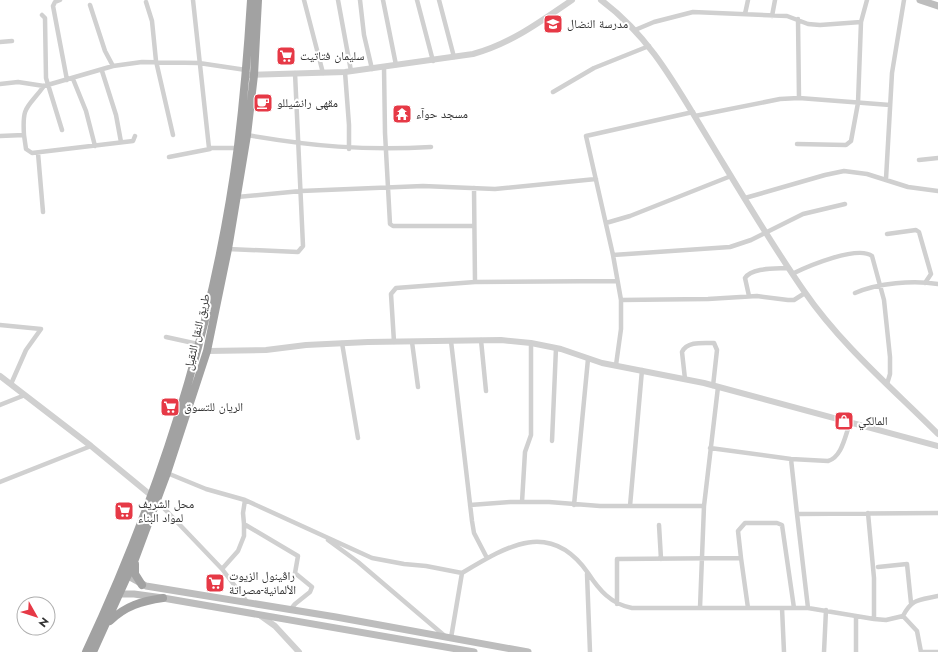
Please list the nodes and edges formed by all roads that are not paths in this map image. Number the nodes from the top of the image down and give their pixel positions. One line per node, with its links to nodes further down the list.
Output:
1 (60, 0): 44 (street)
2 (193, 0): 33 (street)
3 (251, 0): 40 (highway, طريق النقل الثقيل)
4 (258, 0): 40 (highway, طريق النقل الثقيل)
5 (304, 0): 42 (street)
6 (338, 0): 39 (street)
7 (360, 0): 37 (street)
8 (382, 0): 34 (street)
9 (417, 0): 31 (street)
10 (439, 0): 30 (street)
11 (572, 0): 30 (street)
12 (601, 0): 26 (street)
13 (748, 0): 21 (street)
14 (775, 0): 23 (street)
15 (867, 0): 25 (street)
16 (904, 0): 50 (street)
17 (920, 0): 20 (main road)
18 (146, 2): 32 (street)
19 (90, 5): 35 (street)
20 (938, 6)
21 (745, 14): 23 (street); 26 (street)
22 (42, 15): 46 (street)
23 (772, 16): 24 (street)
24 (798, 20): 25 (street); 48 (street)
25 (861, 22): 49 (street)
26 (635, 30): 29 (street)
27 (12, 41): 28 (street)
28 (0, 42)
29 (649, 46): 47 (street); 51 (street)
30 (454, 57): 31 (street)
31 (433, 61): 34 (street)
32 (156, 62): 33 (street); 35 (street); 54 (street)
33 (199, 63): 40 (street); 64 (street)
34 (396, 65): 36 (street)
35 (114, 66): 38 (street)
36 (384, 67): 37 (street); 66 (street)
37 (372, 69): 39 (street)
38 (102, 71): 43 (street); 58 (street)
39 (348, 71): 42 (street); 65 (street)
40 (248, 73): 41 (street); 55 (highway, طريق النقل الثقيل); 63 (highway, طريق النقل الثقيل)
41 (295, 73): 42 (street); 59 (street)
42 (323, 73)
43 (73, 79): 44 (street); 61 (street)
44 (67, 80): 46 (street)
45 (0, 84): 46 (street)
46 (46, 86): 52 (street); 53 (street)
47 (553, 92)
48 (799, 98): 49 (street); 51 (street)
49 (858, 103): 50 (street); 60 (street)
50 (890, 105): 73 (street)
51 (694, 114): 71 (street); 72 (street)
52 (62, 130)
53 (24, 135): 56 (street); 67 (street)
54 (173, 135)
55 (246, 135): 59 (street); 78 (highway, طريق النقل الثقيل)
56 (0, 136)
57 (135, 136): 58 (street)
58 (120, 142): 61 (street)
59 (298, 144): 65 (street); 76 (street)
60 (797, 144)
61 (95, 146): 67 (street)
62 (431, 147): 66 (street)
63 (237, 148): 64 (street); 106 (highway, طريق النقل الثقيل)
64 (210, 149): 68 (street)
65 (348, 149): 66 (street)
66 (385, 150): 74 (street)
67 (38, 153): 81 (street)
68 (169, 157)
69 (938, 158): 70 (street)
70 (919, 160)
71 (732, 176): 79 (street); 82 (street)
72 (596, 179): 75 (street); 82 (street)
73 (886, 179): 77 (street); 79 (street)
74 (388, 188): 75 (street); 76 (street); 83 (street)
75 (474, 188): 83 (street)
76 (301, 191): 78 (street); 86 (street)
77 (938, 191)
78 (237, 197): 86 (highway, طريق النقل الثقيل)
79 (745, 198): 84 (street)
80 (845, 204): 84 (street)
81 (42, 212)
82 (606, 223): 87 (street)
83 (474, 226): 90 (street)
84 (766, 233): 87 (street); 88 (street)
85 (887, 234): 91 (street)
86 (228, 249): 108 (highway, طريق النقل الثقيل)
87 (613, 255): 89 (street)
88 (791, 271): 93 (street); 94 (street); 96 (street)
89 (617, 281): 90 (street); 97 (street)
90 (475, 282): 102 (street)
91 (925, 283): 92 (street); 93 (street)
92 (938, 284)
93 (880, 287): 95 (street); 115 (street)
94 (805, 293): 96 (street); 115 (street)
95 (855, 293)
96 (749, 296): 97 (street)
97 (621, 300): 110 (street)
98 (0, 325): 114 (street)
99 (166, 337): 106 (street)
100 (481, 340): 101 (street); 105 (street); 118 (street)
101 (451, 341): 103 (street); 134 (street)
102 (394, 342): 103 (street); 104 (street)
103 (412, 342): 116 (street)
104 (342, 343): 108 (street); 123 (street)
105 (531, 343): 107 (street); 133 (street)
106 (198, 344): 131 (highway, طريق النقل الثقيل)
107 (556, 348): 109 (street); 124 (street)
108 (207, 351): 129 (highway, طريق النقل الثقيل)
109 (588, 359): 110 (street); 135 (street)
110 (616, 365): 111 (street)
111 (642, 370): 113 (street); 136 (street)
112 (0, 376): 114 (street)
113 (685, 379): 117 (street); 117 (street)
114 (11, 384): 119 (street)
115 (887, 384): 122 (street)
116 (418, 387)
117 (716, 387): 121 (street); 127 (street)
118 (486, 391)
119 (25, 395): 120 (street); 125 (street)
120 (0, 405)
121 (850, 423): 126 (street); 128 (street)
122 (938, 434)
123 (358, 438)
124 (552, 441)
125 (91, 446): 130 (street); 131 (street)
126 (938, 446)
127 (710, 448): 128 (street); 137 (street)
128 (791, 459): 140 (street)
129 (166, 473): 131 (highway, طريق النقل الثقيل); 132 (street)
130 (0, 482)
131 (154, 499): 146 (highway, طريق النقل الثقيل); 150 (street); 154 (highway, طريق النقل الثقيل)
132 (245, 500): 141 (street); 143 (street)
133 (522, 502): 134 (street); 135 (street)
134 (470, 505): 144 (street)
135 (574, 505): 136 (street)
136 (630, 506): 137 (street)
137 (704, 506): 148 (street)
138 (938, 512): 139 (street)
139 (868, 513): 140 (street); 173 (street)
140 (797, 514): 167 (street)
141 (244, 524): 150 (street); 168 (street)
142 (659, 525): 147 (street)
143 (327, 538): 151 (street); 175 (street)
144 (487, 558): 151 (street); 152 (street)
145 (741, 558): 148 (street); 164 (street); 166 (street)
146 (135, 559): 153 (highway, طريق النقل الثقيل); 155 (highway)
147 (661, 559): 148 (street); 162 (street)
148 (702, 559): 163 (street)
149 (878, 567): 161 (street)
150 (222, 569): 160 (street)
151 (462, 573): 175 (street)
152 (587, 573): 162 (street); 181 (street)
153 (128, 576): 154 (main road); 155 (main road); 157 (highway, طريق النقل الثقيل)
154 (119, 577): 156 (highway, طريق النقل الثقيل)
155 (142, 585): 160 (main road)
156 (115, 586): 157 (main road); 176 (highway, طريق النقل الثقيل)
157 (120, 594): 159 (main road); 174 (highway, طريق النقل الثقيل)
158 (938, 596): 161 (street)
159 (163, 598): 170 (main road); 174 (highway)
160 (248, 602): 168 (main road)
161 (911, 603): 172 (street)
162 (617, 604): 163 (street)
163 (700, 608): 164 (street)
164 (748, 608): 165 (street)
165 (782, 608): 166 (street); 182 (street)
166 (794, 608): 167 (street)
167 (808, 608): 169 (street)
168 (290, 610): 175 (main road)
169 (826, 610): 171 (street); 183 (street)
170 (255, 614): 178 (street); 179 (main road)
171 (856, 616): 173 (street); 184 (street)
172 (903, 616): 173 (street); 185 (street)
173 (874, 619)
174 (106, 625): 177 (highway, طريق النقل الثقيل)
175 (449, 637): 180 (main road)
176 (86, 652)
177 (93, 652)
178 (298, 652)
179 (469, 652)
180 (528, 652)
181 (590, 652)
182 (784, 652)
183 (824, 652)
184 (856, 652)
185 (921, 652): 186 (street)
186 (938, 652)

